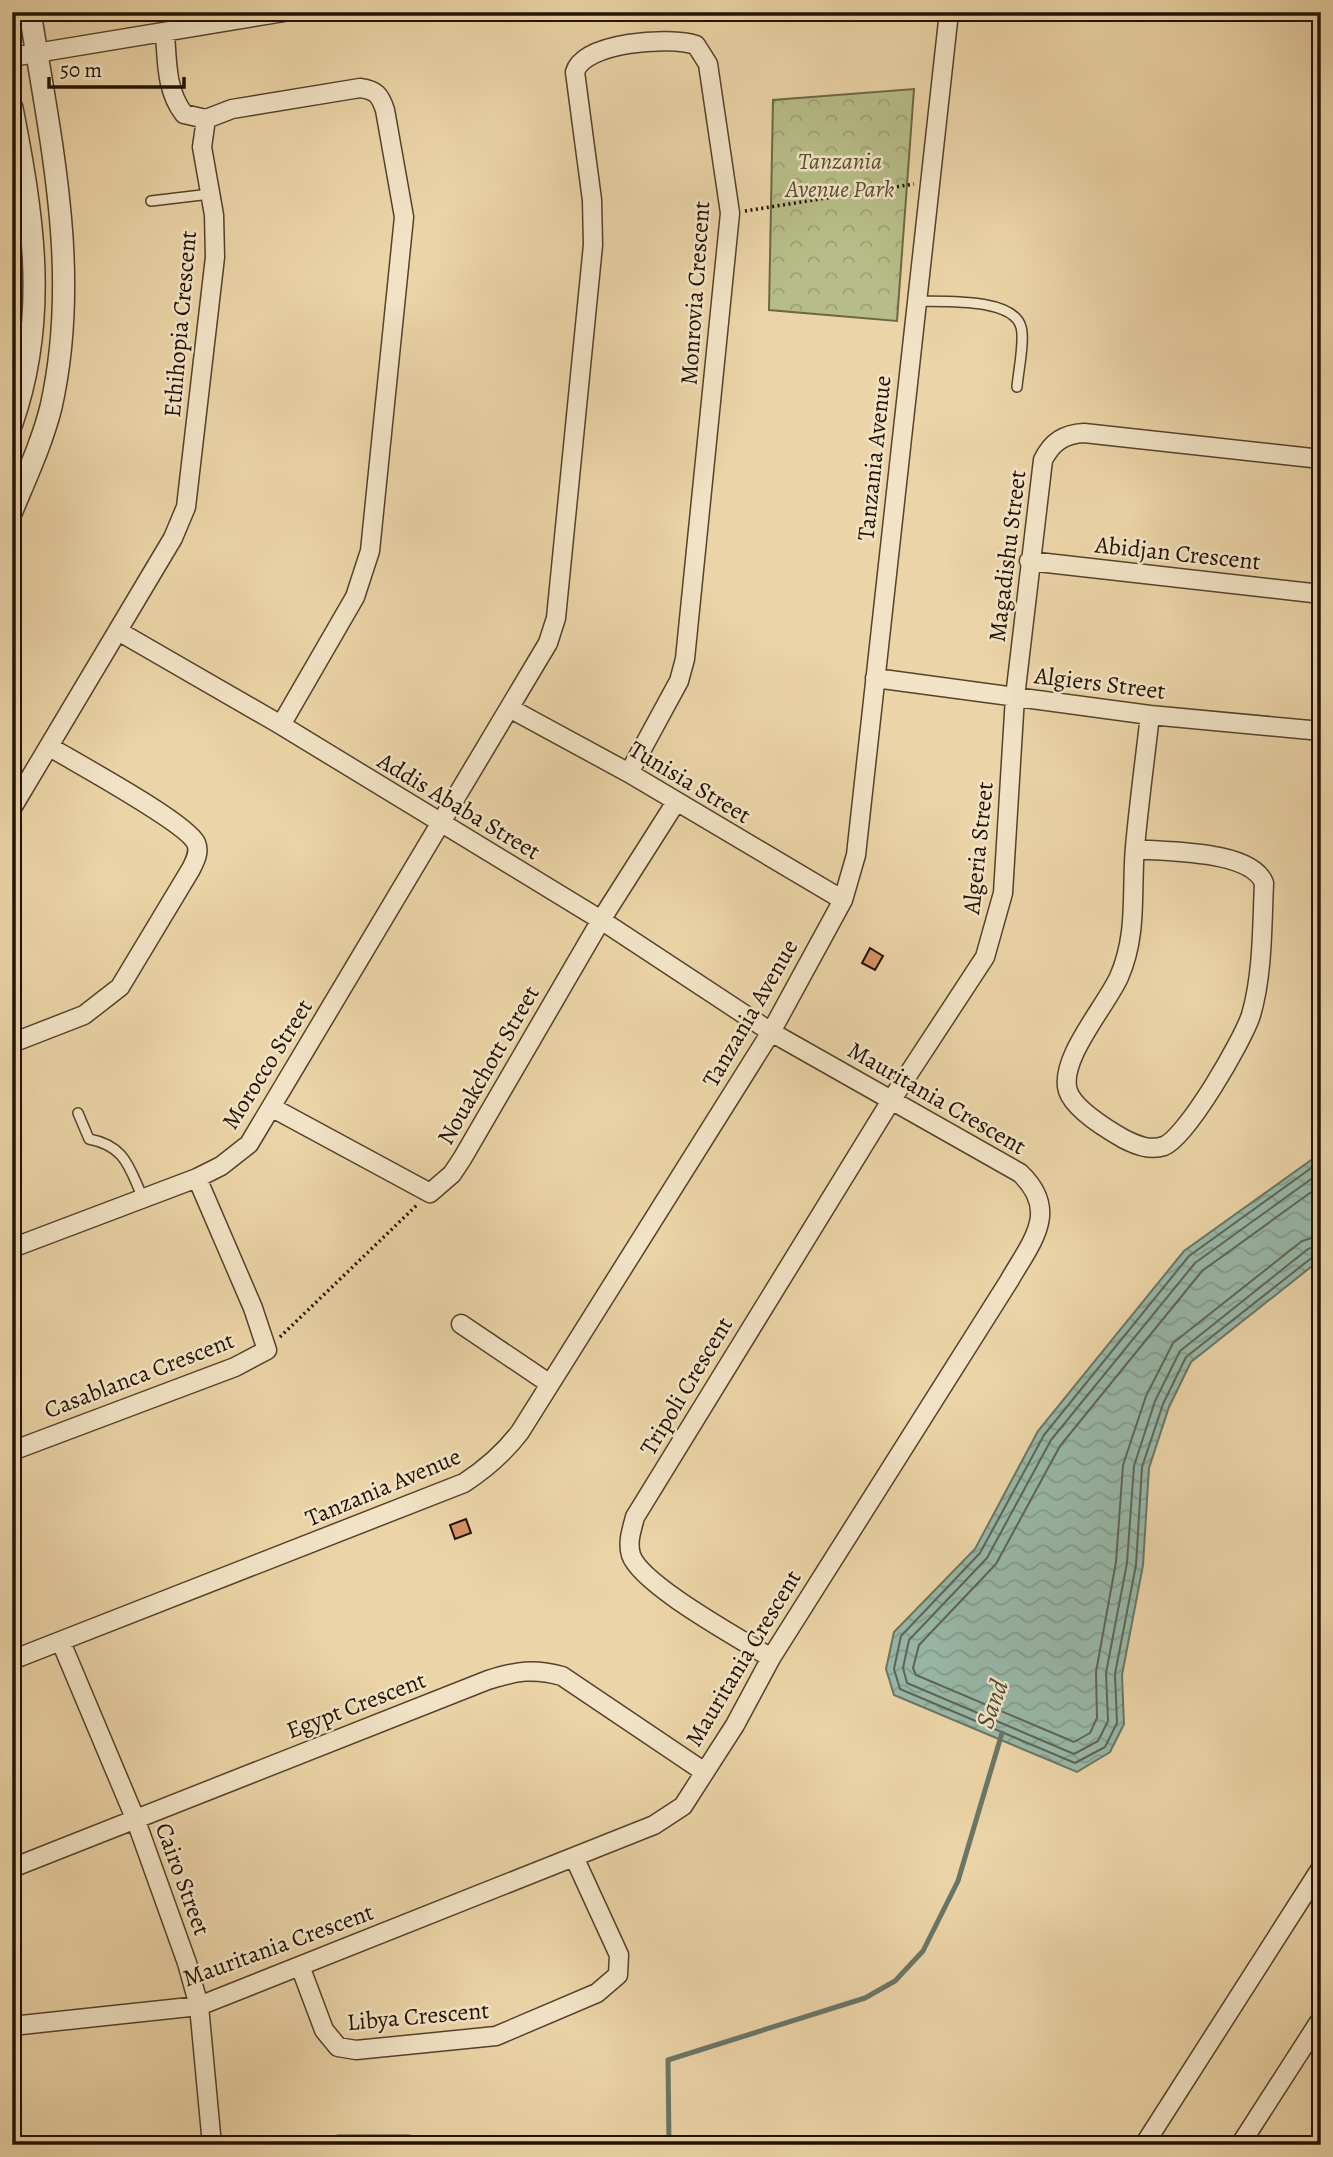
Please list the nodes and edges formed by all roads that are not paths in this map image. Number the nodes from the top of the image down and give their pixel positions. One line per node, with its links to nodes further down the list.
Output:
1 (30, 12): 5 (street)
2 (284, 12): 4 (street)
3 (948, 12): 11 (street, Tanzania Avenue)
4 (164, 33): 5 (street); 8 (street)
5 (37, 54): 6 (street); 15 (street)
6 (12, 57)
7 (12, 108): 13 (street)
8 (206, 119): 9 (street, Ethihopia Crescent); 23 (street)
9 (210, 194): 10 (lane); 18 (street, Ethihopia Crescent)
10 (151, 201)
11 (916, 301): 12 (lane); 19 (street, Tanzania Avenue)
12 (1017, 387)
13 (12, 424)
14 (1321, 459): 16 (street, Magadishu Street)
15 (12, 511)
16 (1029, 561): 17 (street, Abidjan Crescent); 20 (street, Magadishu Street)
17 (1321, 594)
18 (118, 631): 23 (street, Addis Ababa Street); 25 (street, Ethihopia Crescent)
19 (875, 678): 20 (street, Algiers Street); 31 (street, Tanzania Avenue)
20 (1015, 697): 22 (street, Algiers Street); 35 (street, Algeria Street)
21 (511, 709): 26 (street, Tunisia Street); 26 (street, Monrovia Crescent); 29 (street, Morocco Street)
22 (1150, 715): 24 (street, Algiers Street); 30 (street)
23 (281, 725): 29 (street, Addis Ababa Street)
24 (1321, 731)
25 (50, 747): 28 (street, Ethihopia Crescent); 34 (street)
26 (629, 773): 27 (street, Tunisia Street)
27 (676, 802): 31 (street, Tunisia Street); 32 (street, Nouakchott Street)
28 (12, 808)
29 (440, 824): 32 (street, Addis Ababa Street); 36 (street, Morocco Street)
30 (1135, 849): 30 (street)
31 (843, 900): 33 (street, Tanzania Avenue)
32 (601, 920): 33 (street, Addis Ababa Street); 36 (street, Nouakchott Street)
33 (771, 1032): 35 (street, Mauritania Crescent); 42 (street, Tanzania Avenue)
34 (12, 1043)
35 (892, 1099): 45 (street, Tripoli Crescent); 45 (street, Mauritania Crescent)
36 (271, 1107): 38 (street, Morocco Street)
37 (78, 1114): 39 (lane)
38 (197, 1178): 39 (street, Morocco Street); 43 (street, Casablanca Crescent)
39 (143, 1198): 40 (street, Morocco Street)
40 (12, 1248)
41 (461, 1324): 42 (street)
42 (550, 1384): 44 (street, Tanzania Avenue)
43 (12, 1451)
44 (61, 1642): 46 (street, Tanzania Avenue); 48 (street, Cairo Street)
45 (771, 1658): 47 (street, Mauritania Crescent)
46 (12, 1660)
47 (703, 1772): 48 (street, Egypt Crescent); 49 (street, Mauritania Crescent)
48 (135, 1818): 50 (street, Egypt Crescent); 53 (street, Cairo Street)
49 (575, 1857): 52 (street, Mauritania Crescent); 52 (street, Libya Crescent)
50 (12, 1868)
51 (1321, 1868): 59 (street)
52 (300, 1966): 53 (street, Mauritania Crescent)
53 (199, 2006): 55 (street, Mauritania Crescent); 56 (street, Cairo Street)
54 (1321, 2020): 60 (street)
55 (12, 2026)
56 (212, 2145)
57 (338, 2145): 58 (street)
58 (409, 2145)
59 (1144, 2145)
60 (1240, 2145)

